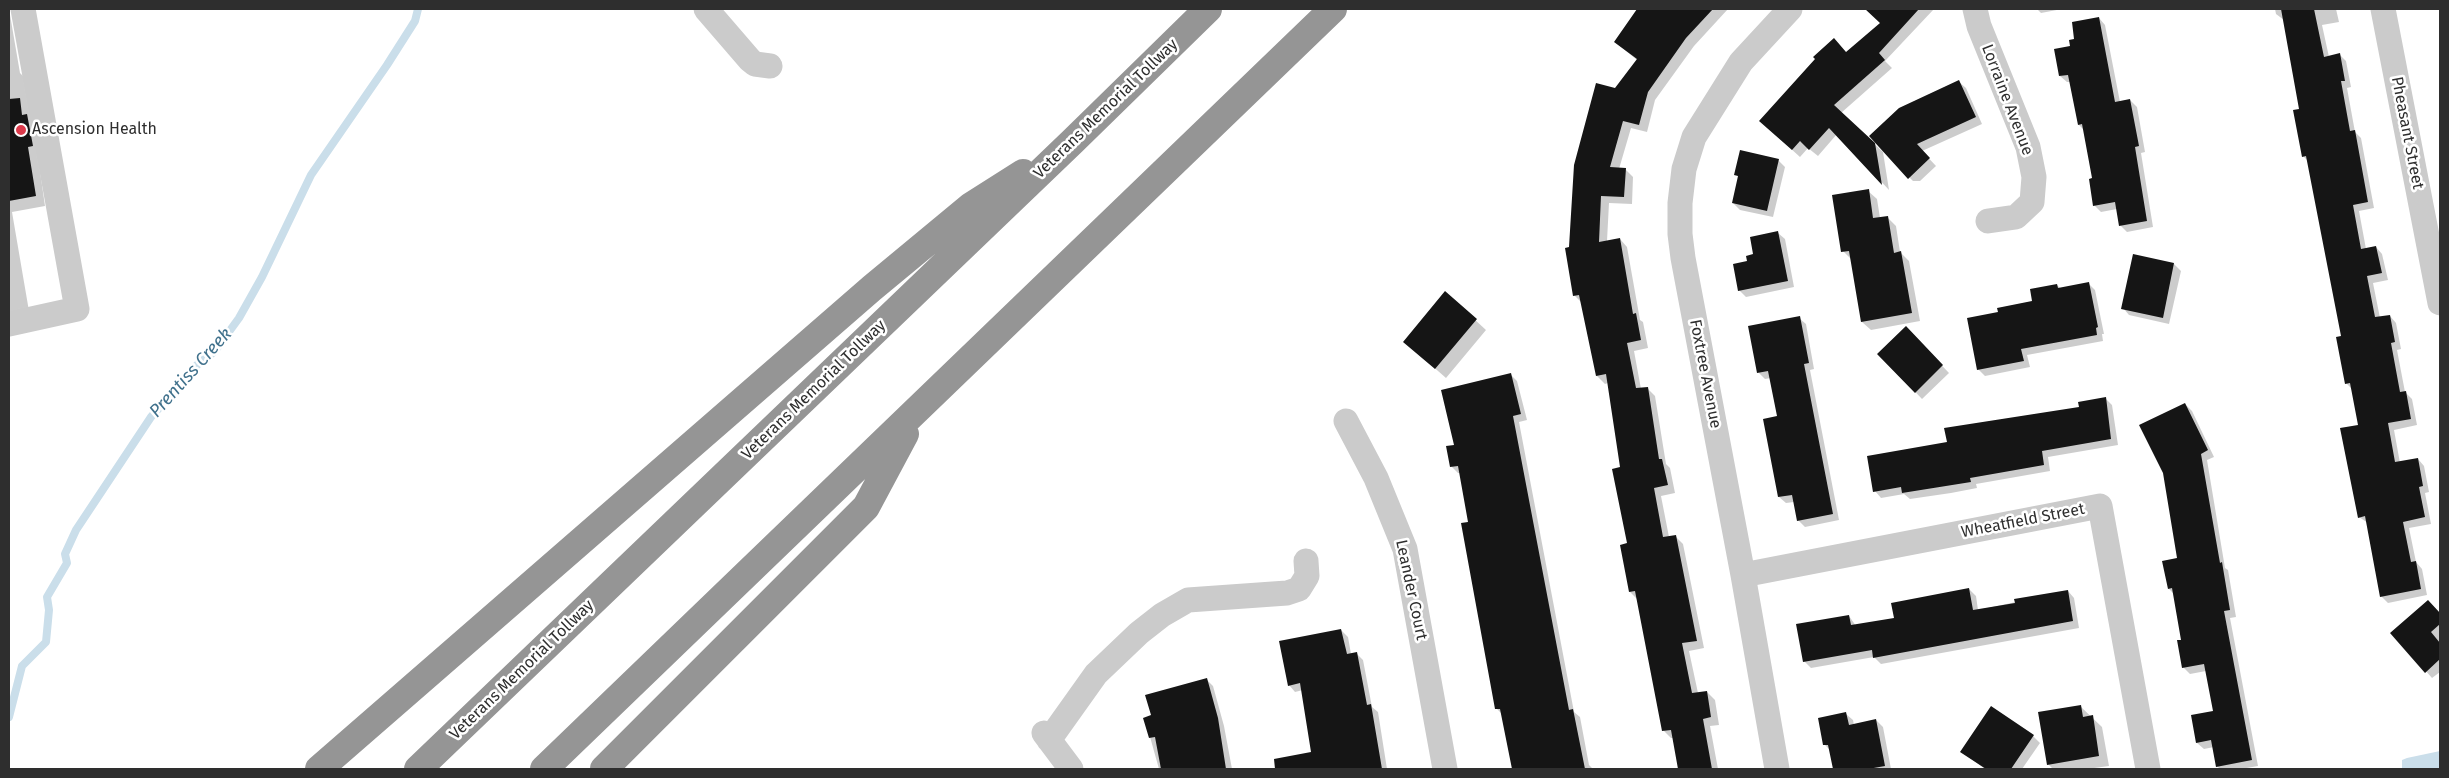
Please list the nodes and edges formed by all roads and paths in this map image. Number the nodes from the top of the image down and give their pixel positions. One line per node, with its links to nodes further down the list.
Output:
1 (22, 9): 13 (street)
2 (706, 9): 8 (street)
3 (1208, 9): 9 (highway, Veterans Memorial Tollway)
4 (1332, 9): 14 (highway)
5 (1790, 9): 17 (street, Foxtree Avenue)
6 (1975, 9): 10 (street, Lorraine Avenue)
7 (2383, 9): 11 (street, Pheasant Street)
8 (770, 66)
9 (1073, 141): 18 (highway); 19 (highway, Veterans Memorial Tollway)
10 (1988, 221)
11 (2436, 257): 12 (street, Pheasant Street)
12 (2440, 303)
13 (9, 324)
14 (918, 411): 20 (highway); 21 (highway)
15 (1346, 421): 23 (street, Leander Court)
16 (1306, 561): 22 (street)
17 (1743, 576): 24 (street, Foxtree Avenue); 25 (street, Wheatfield Street)
18 (319, 769)
19 (418, 769)
20 (544, 769)
21 (604, 769)
22 (1071, 769)
23 (1445, 769)
24 (1777, 769)
25 (2148, 769)

